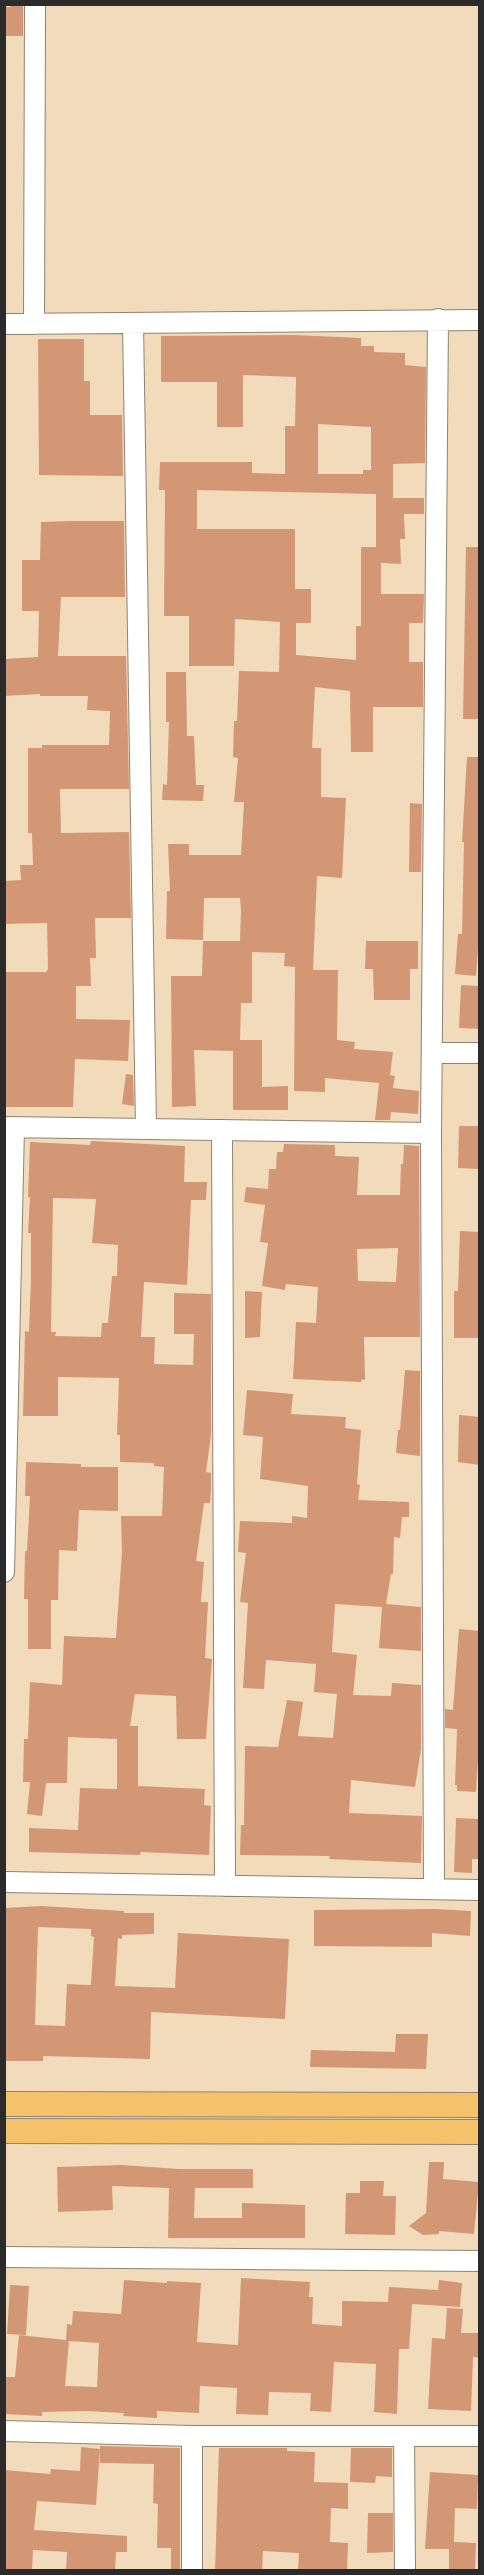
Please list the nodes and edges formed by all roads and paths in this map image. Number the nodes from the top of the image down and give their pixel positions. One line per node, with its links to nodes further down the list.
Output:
1 (35, 4): 6 (street)
2 (438, 319): 3 (street); 4 (street); 7 (street)
3 (480, 320)
4 (133, 323): 6 (street); 10 (street)
5 (4, 324): 6 (street)
6 (34, 324)
7 (432, 1053): 8 (street); 12 (street)
8 (480, 1053)
9 (9, 1127): 10 (street); 13 (street)
10 (146, 1128): 11 (street)
11 (222, 1130): 12 (street); 15 (street)
12 (431, 1133): 16 (street)
13 (4, 1572)
14 (4, 1882): 15 (street)
15 (225, 1886): 16 (street)
16 (434, 1889): 17 (street)
17 (480, 1890)
18 (4, 2104): 19 (main road)
19 (480, 2105)
20 (4, 2131): 21 (main road)
21 (480, 2132)
22 (4, 2257): 23 (street)
23 (480, 2261)
24 (4, 2431): 25 (street)
25 (192, 2436): 26 (street); 28 (street)
26 (404, 2436): 27 (street); 29 (street)
27 (480, 2436)
28 (192, 2571)
29 (405, 2571)

